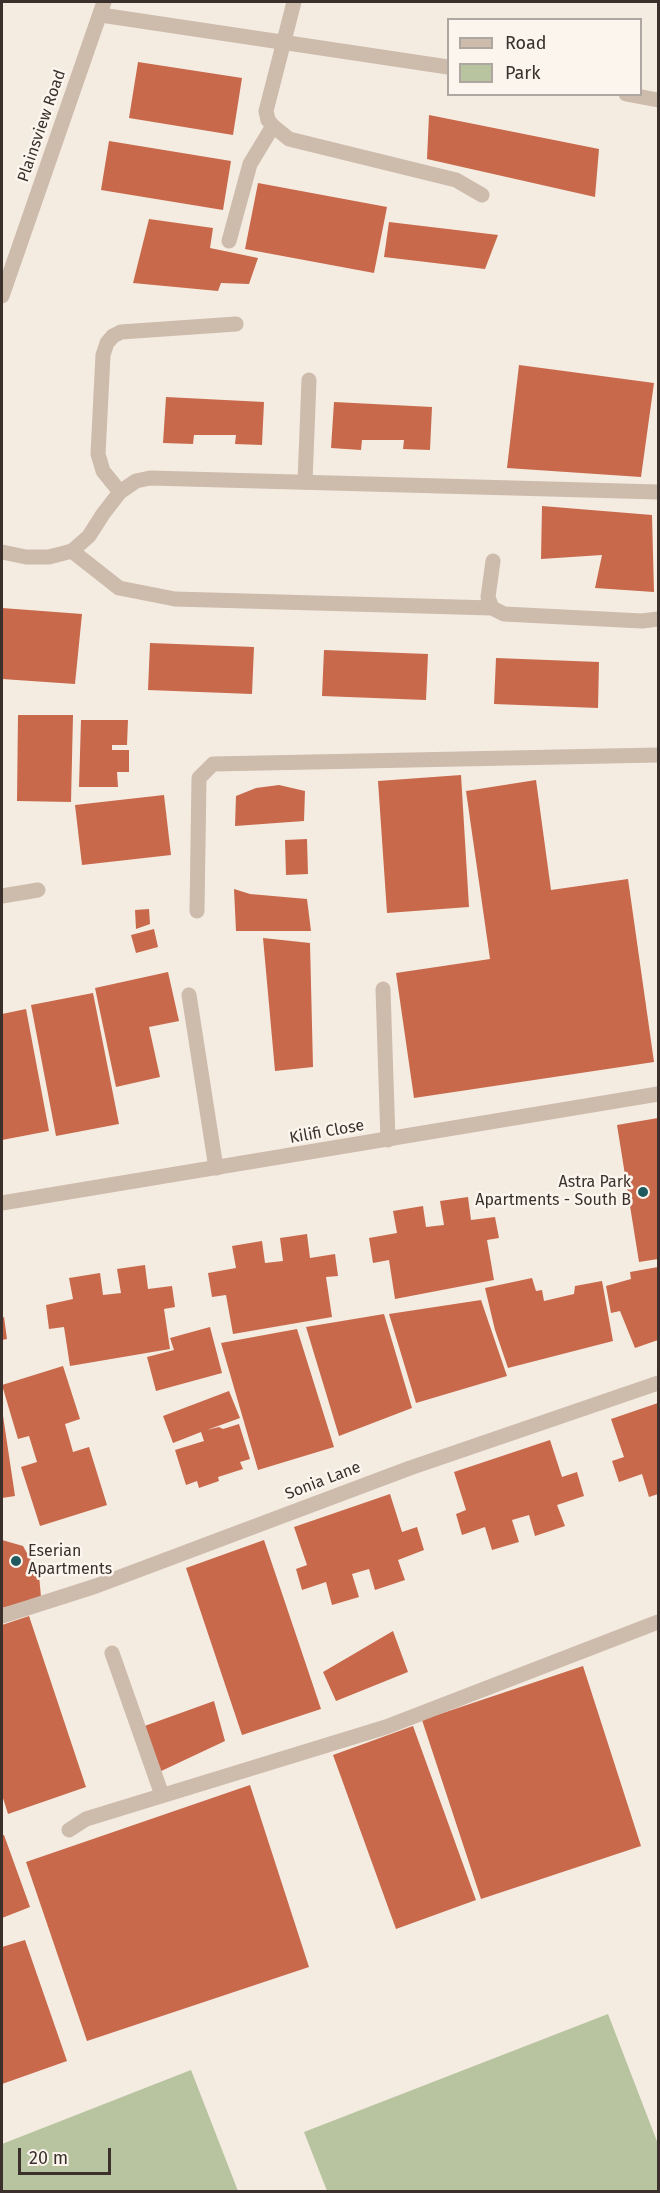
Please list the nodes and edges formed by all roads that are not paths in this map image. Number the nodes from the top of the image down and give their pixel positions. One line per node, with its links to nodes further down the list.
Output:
1 (294, 2): 3 (street)
2 (102, 8): 3 (street); 10 (street, Plainsview Road)
3 (284, 42): 4 (street); 7 (street)
4 (447, 67)
5 (637, 96): 6 (street)
6 (658, 100)
7 (273, 126): 8 (street); 9 (street)
8 (482, 195)
9 (229, 241)
10 (4, 280): 11 (street, Plainsview Road)
11 (2, 296)
12 (236, 324): 15 (street)
13 (309, 380): 14 (street)
14 (305, 482): 15 (street); 16 (street)
15 (120, 492): 17 (street)
16 (658, 492)
17 (72, 551): 18 (street); 20 (street)
18 (2, 552)
19 (493, 561): 20 (street)
20 (492, 608): 21 (street)
21 (658, 620)
22 (658, 755): 25 (street)
23 (38, 890): 24 (street)
24 (2, 896)
25 (197, 911)
26 (383, 989): 29 (street)
27 (189, 996): 30 (street)
28 (658, 1094): 29 (street, Kilifi Close)
29 (388, 1140): 30 (street, Kilifi Close)
30 (216, 1168): 31 (street, Kilifi Close)
31 (2, 1203)
32 (658, 1383): 33 (street, Sonia Lane)
33 (2, 1616)
34 (658, 1622): 36 (street)
35 (112, 1653): 36 (street)
36 (162, 1795): 37 (street)
37 (69, 1830)

